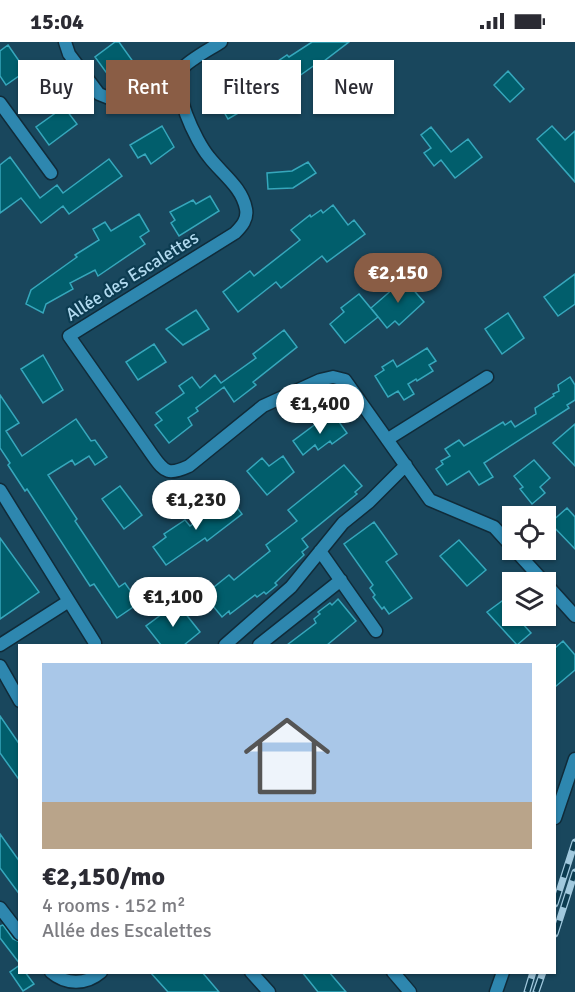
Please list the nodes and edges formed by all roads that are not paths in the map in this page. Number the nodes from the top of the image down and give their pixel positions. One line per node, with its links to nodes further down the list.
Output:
1 (65, 42): 4 (street)
2 (221, 42): 3 (street)
3 (190, 64)
4 (106, 97)
5 (0, 103): 7 (street)
6 (187, 114): 9 (street, Allée des Escalettes)
7 (51, 173)
8 (487, 377): 9 (street)
9 (388, 439): 10 (street, Allée des Escalettes)
10 (406, 465): 12 (street, Allée des Escalettes); 13 (street)
11 (0, 490): 18 (street)
12 (502, 535)
13 (320, 551): 16 (street); 21 (street)
14 (525, 560): 15 (street, Allée des Escalettes)
15 (535, 572)
16 (341, 580): 20 (street); 25 (street)
17 (556, 595): 19 (street, Allée des Escalettes)
18 (69, 601): 22 (street); 26 (street)
19 (575, 616)
20 (376, 631)
21 (238, 634): 23 (street); 24 (street)
22 (95, 643)
23 (226, 644)
24 (245, 644)
25 (260, 644)
26 (0, 645)
27 (0, 666): 28 (street)
28 (18, 698)
29 (575, 759): 30 (street)
30 (556, 815)
31 (0, 908): 32 (street)
32 (18, 931)
33 (54, 974): 34 (street)
34 (97, 974)
35 (253, 974): 38 (street)
36 (395, 974): 39 (street)
37 (502, 974): 40 (street)
38 (269, 992)
39 (410, 992)
40 (496, 992)

